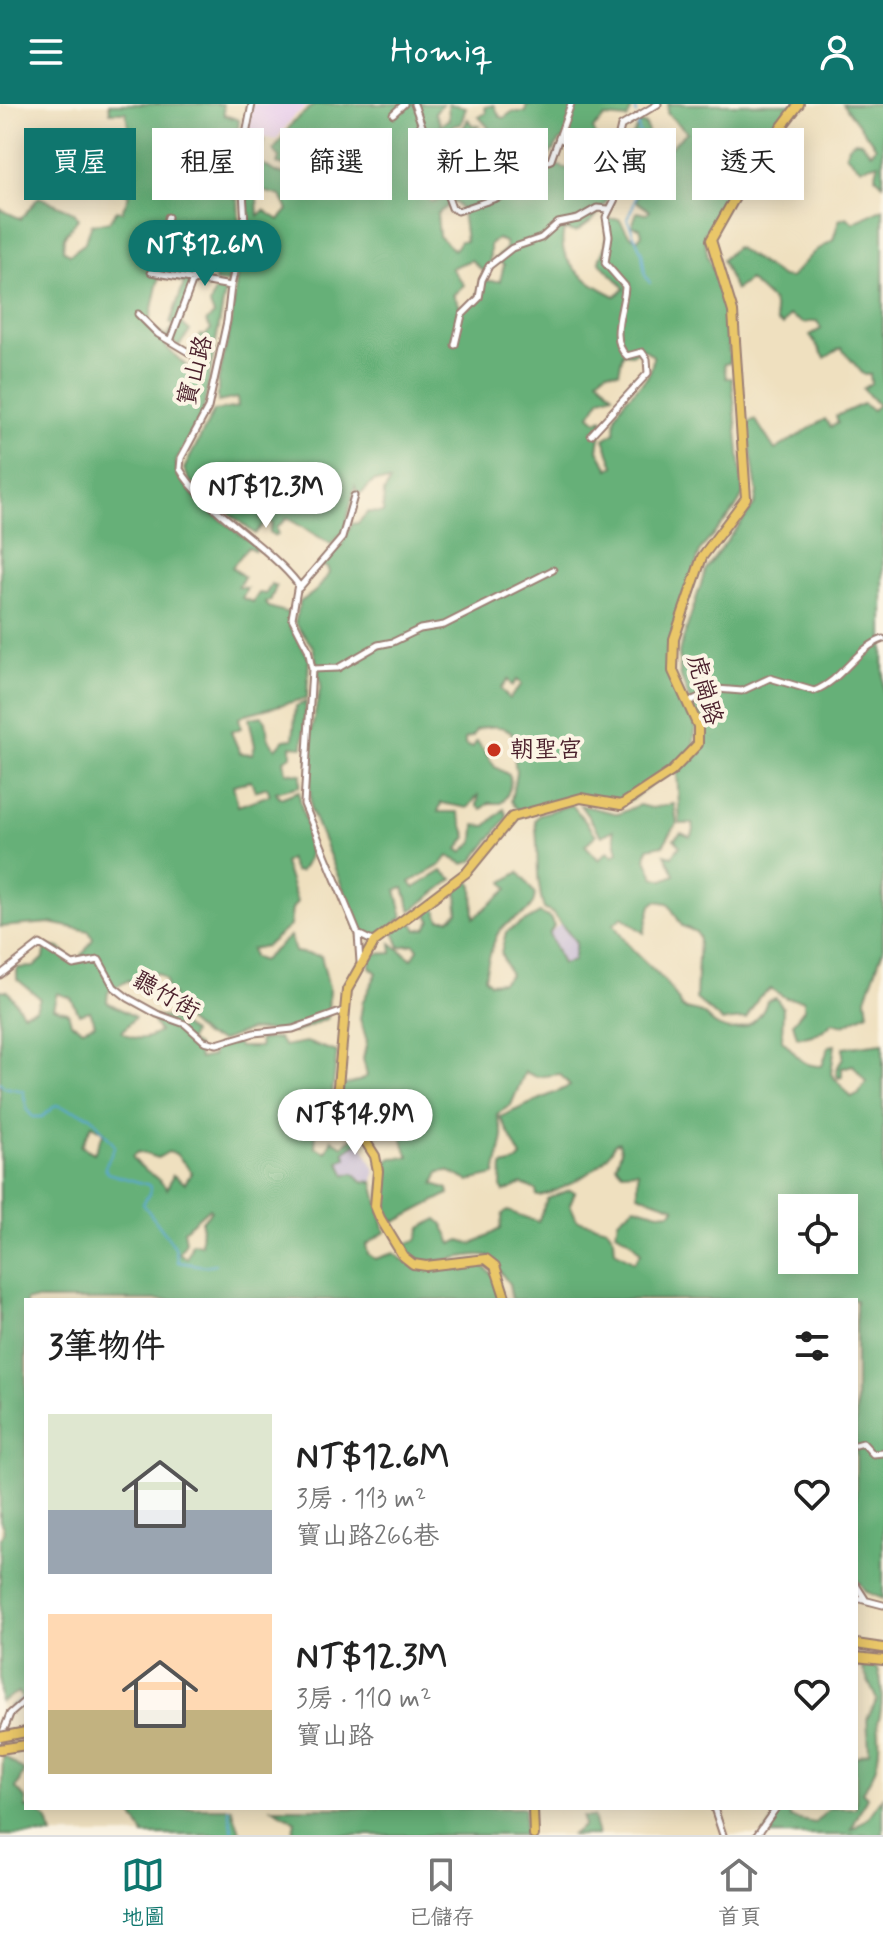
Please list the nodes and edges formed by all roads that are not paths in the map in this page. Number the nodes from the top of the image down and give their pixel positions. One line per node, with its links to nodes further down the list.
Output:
1 (252, 104): 16 (street, 寶山路)
2 (404, 104): 7 (street)
3 (414, 104): 9 (street)
4 (571, 104): 9 (street)
5 (658, 104): 8 (street)
6 (799, 104): 27 (main road, 虎崗路)
7 (393, 114)
8 (620, 128)
9 (561, 139): 10 (street)
10 (564, 141)
11 (612, 200): 12 (street)
12 (608, 209): 19 (street); 21 (street)
13 (168, 217): 15 (street)
14 (207, 225): 15 (street)
15 (194, 277): 16 (street); 18 (street)
16 (231, 286): 24 (street, 寶山路)
17 (138, 314): 18 (street)
18 (170, 341): 20 (street)
19 (455, 345)
20 (194, 367)
21 (591, 435)
22 (354, 496): 24 (street)
23 (553, 570): 26 (street)
24 (299, 588): 26 (street)
25 (883, 639): 27 (street)
26 (312, 669): 28 (street)
27 (687, 703): 29 (main road, 虎崗路)
28 (358, 934): 29 (street); 30 (street)
29 (374, 942): 30 (main road)
30 (360, 962): 32 (main road)
31 (0, 975): 32 (street, 聽竹街)
32 (343, 1011): 33 (main road)
33 (505, 1298)
34 (858, 1444): 35 (street)
35 (883, 1453)
36 (858, 1588): 38 (street)
37 (858, 1598): 38 (street)
38 (865, 1599): 39 (street)
39 (883, 1605)
40 (858, 1651): 41 (main road)
41 (883, 1654)
42 (24, 1702): 44 (street)
43 (24, 1738): 44 (main road, bridge)
44 (0, 1741)
45 (533, 1810): 48 (main road)
46 (715, 1810): 49 (street)
47 (775, 1810): 50 (street)
48 (534, 1835)
49 (723, 1835)
50 (757, 1835)

